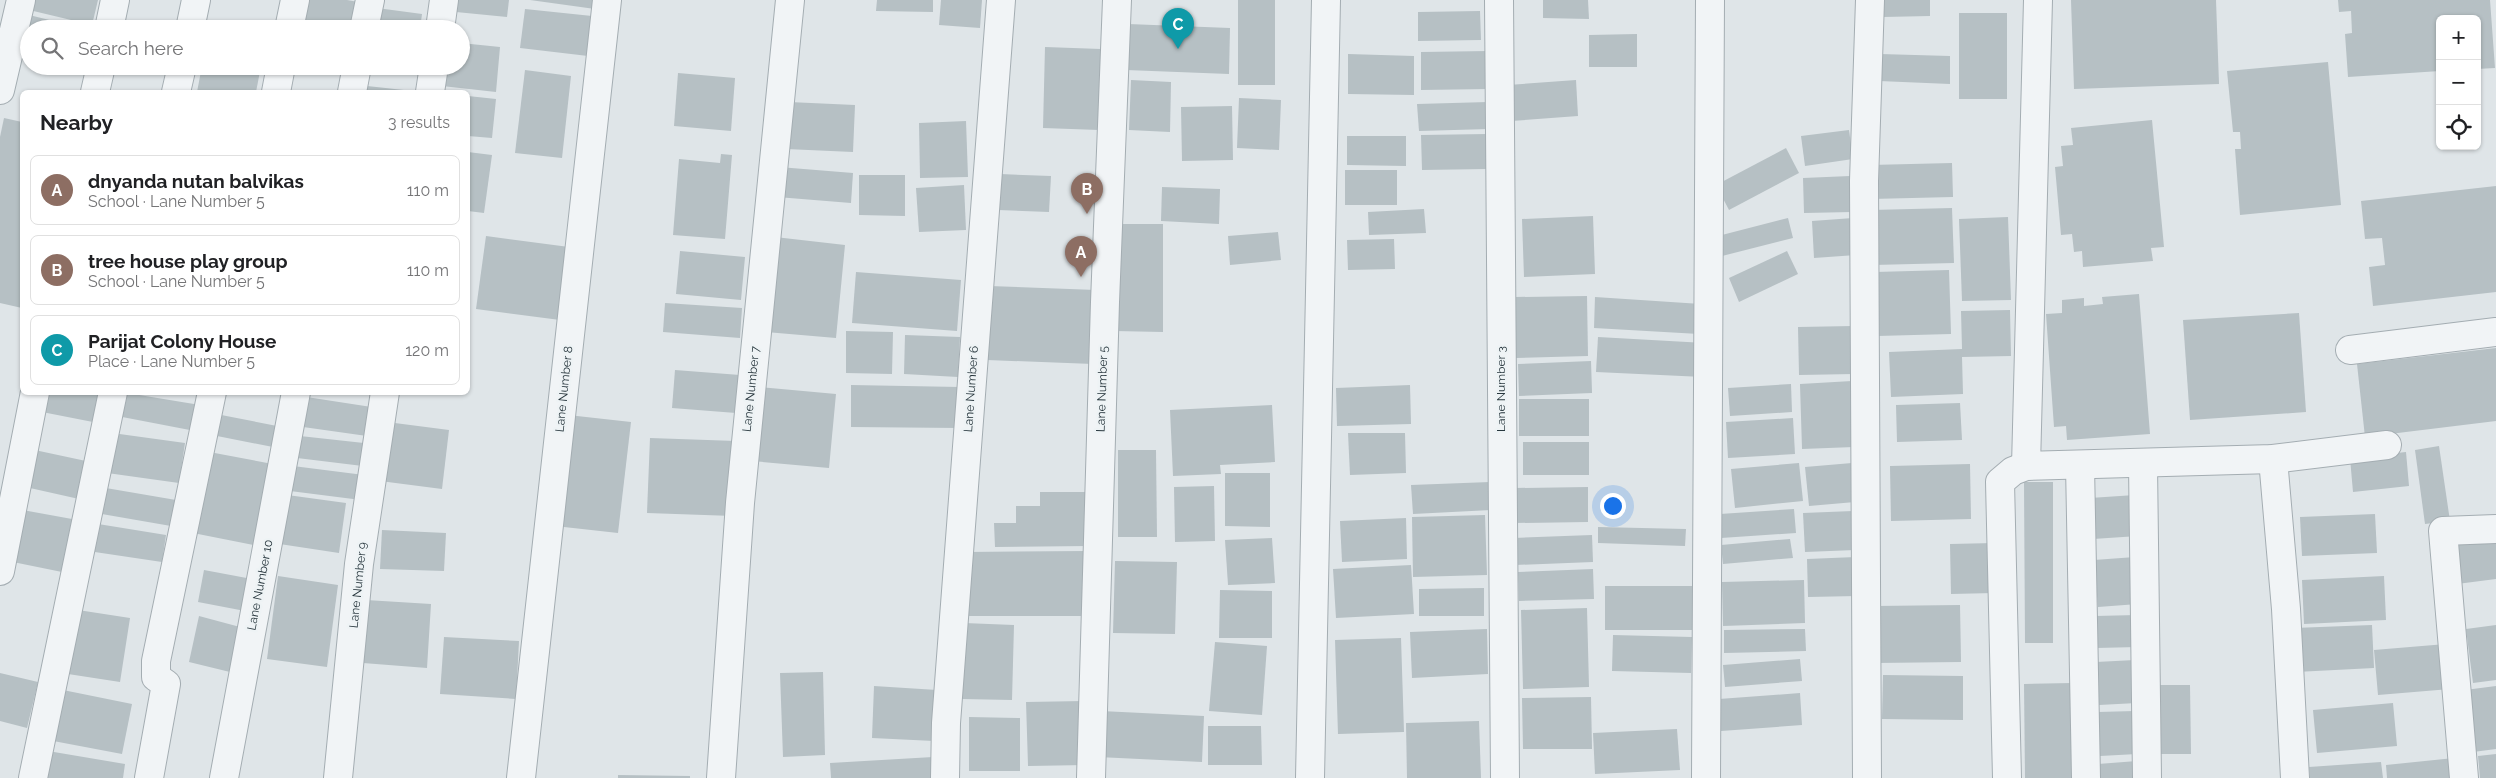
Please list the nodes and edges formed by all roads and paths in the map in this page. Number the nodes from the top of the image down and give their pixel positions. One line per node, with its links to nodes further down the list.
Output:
1 (21, 0): 21 (street)
2 (115, 0): 16 (street)
3 (196, 0): 17 (street)
4 (295, 0): 18 (street)
5 (370, 0): 19 (street)
6 (444, 0): 20 (street)
7 (608, 0): 51 (street, Lane Number 8)
8 (790, 0): 52 (street, Lane Number 7)
9 (1001, 0): 53 (street, Lane Number 6)
10 (1117, 0): 54 (street, Lane Number 5)
11 (1326, 0): 55 (street)
12 (1499, 0): 56 (street, Lane Number 3)
13 (1710, 0): 57 (street)
14 (1870, 0): 58 (street)
15 (2038, 0): 44 (street)
16 (111, 20)
17 (192, 20)
18 (291, 20)
19 (366, 20)
20 (441, 20)
21 (7, 29): 27 (street)
22 (99, 75): 28 (street)
23 (180, 75): 29 (street)
24 (279, 75): 30 (street)
25 (355, 75): 31 (street)
26 (433, 75): 32 (street)
27 (0, 90)
28 (95, 90)
29 (176, 90)
30 (276, 90)
31 (352, 90)
32 (430, 90)
33 (2496, 332): 34 (street)
34 (2350, 350)
35 (34, 395): 46 (street)
36 (111, 395): 47 (street)
37 (211, 395): 48 (street)
38 (295, 395): 49 (street, Lane Number 10)
39 (385, 395): 50 (street, Lane Number 9)
40 (2387, 444): 41 (street)
41 (2272, 459): 43 (street); 62 (street)
42 (2080, 464): 43 (street); 44 (street); 60 (street)
43 (2143, 464): 61 (street)
44 (2026, 466): 59 (street)
45 (2496, 530): 63 (street)
46 (0, 571)
47 (33, 778)
48 (149, 778)
49 (224, 778)
50 (338, 778)
51 (521, 778)
52 (721, 778)
53 (945, 778)
54 (1092, 778)
55 (1310, 778)
56 (1505, 778)
57 (1706, 778)
58 (1867, 778)
59 (2007, 778)
60 (2086, 778)
61 (2147, 778)
62 (2295, 778)
63 (2464, 778)

